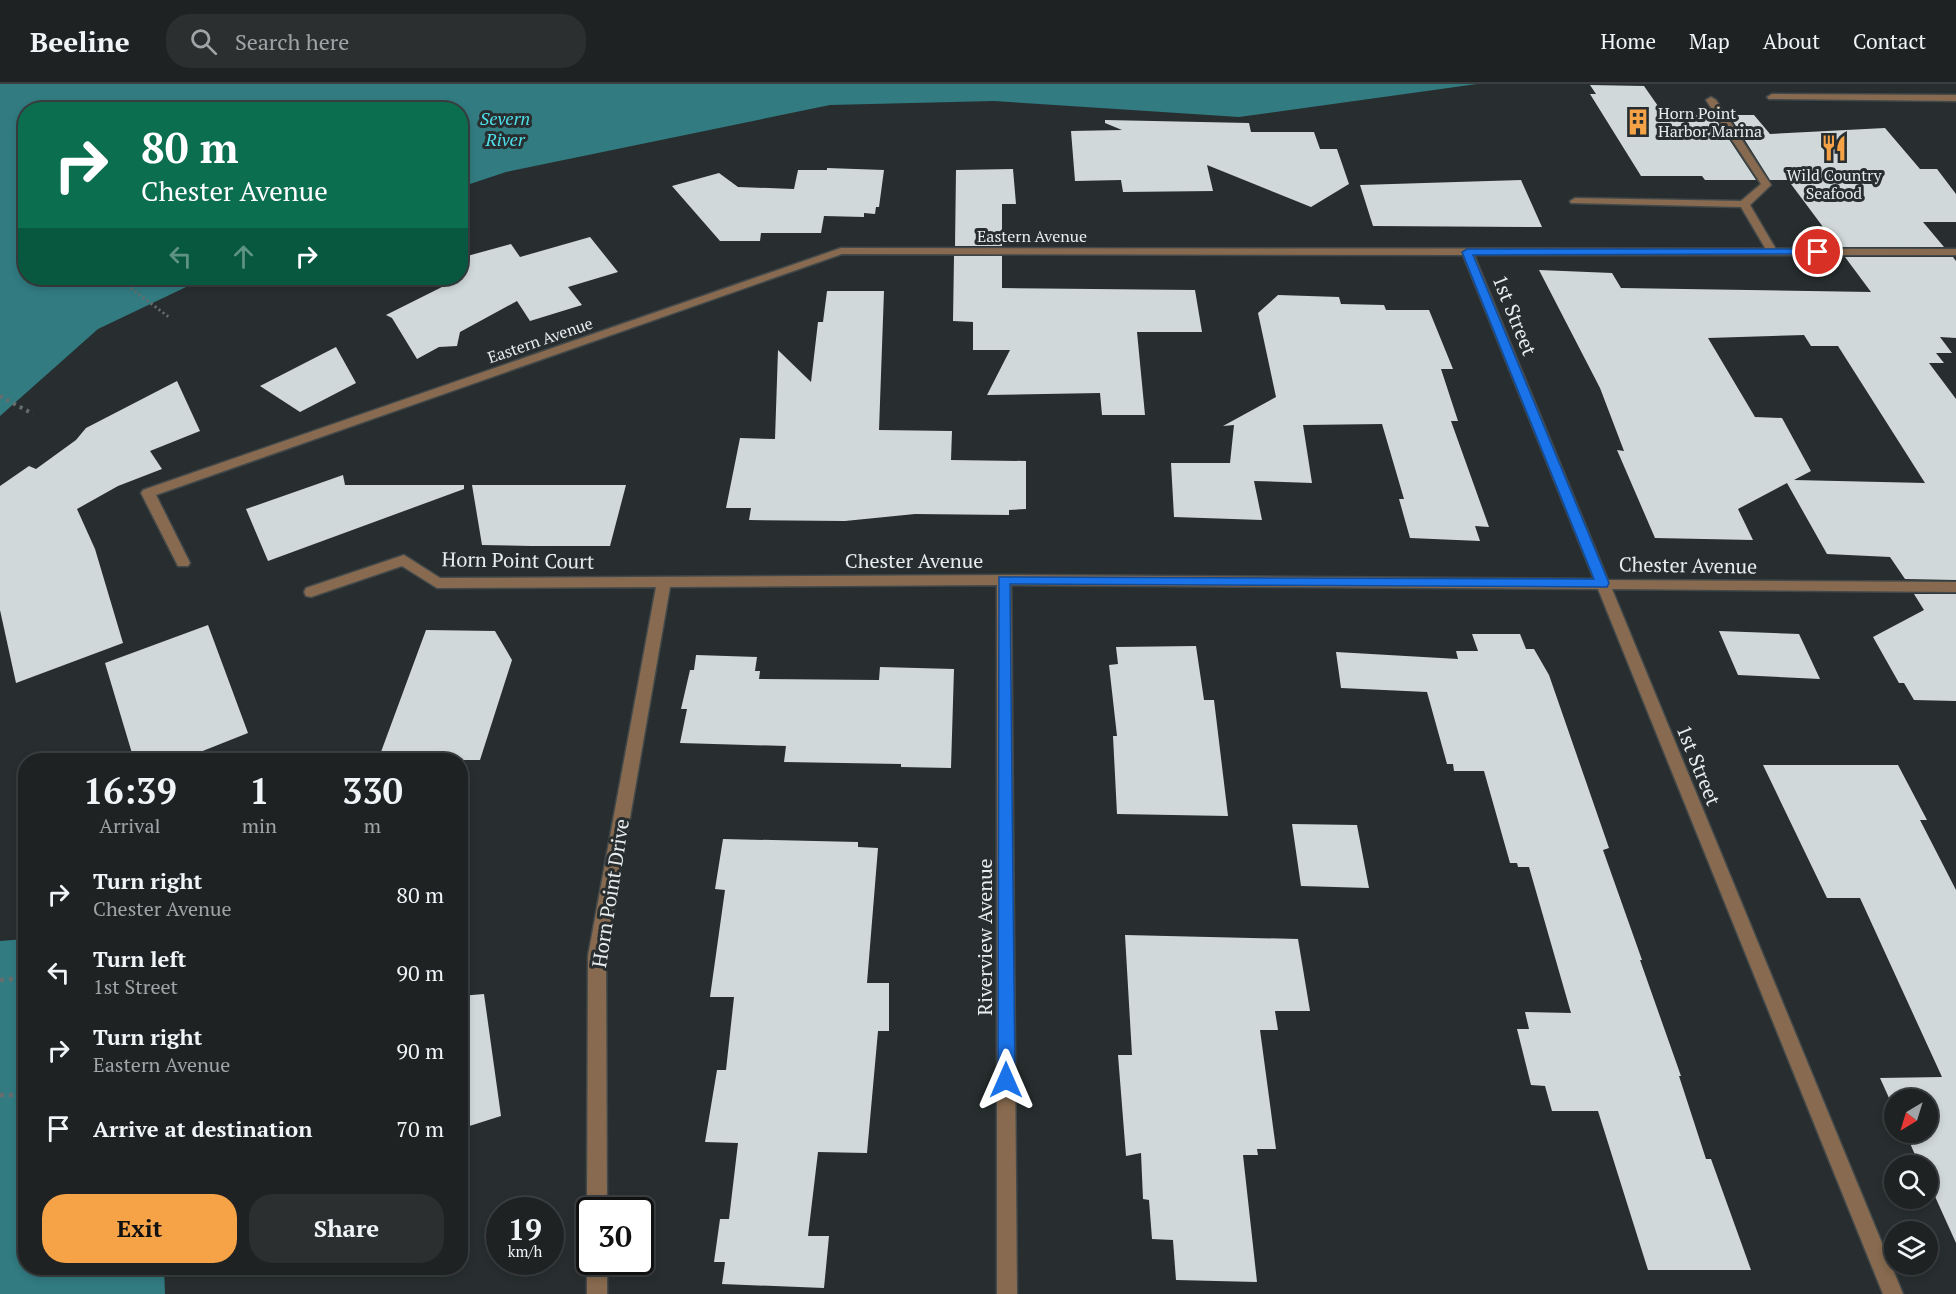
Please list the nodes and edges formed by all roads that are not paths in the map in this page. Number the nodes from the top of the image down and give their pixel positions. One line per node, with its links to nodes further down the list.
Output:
1 (1772, 97): 2 (street)
2 (1956, 98)
3 (1711, 100): 5 (street)
4 (1575, 201): 5 (street)
5 (1744, 204): 6 (street)
6 (1772, 251): 7 (street, Eastern Avenue); 8 (street, Eastern Avenue)
7 (1467, 252): 9 (street, Eastern Avenue); 12 (street, 1st Street)
8 (1956, 252)
9 (183, 563)
10 (664, 580): 11 (street, Chester Avenue); 14 (street, Horn Point Court); 15 (street, Horn Point Drive)
11 (1004, 580): 12 (street, Chester Avenue); 18 (street, Riverview Avenue)
12 (1602, 583): 13 (street, Chester Avenue); 19 (street, 1st Street)
13 (1956, 587)
14 (311, 592)
15 (597, 1197)
16 (597, 1275): 17 (street)
17 (597, 1294)
18 (1007, 1294)
19 (1893, 1294)

